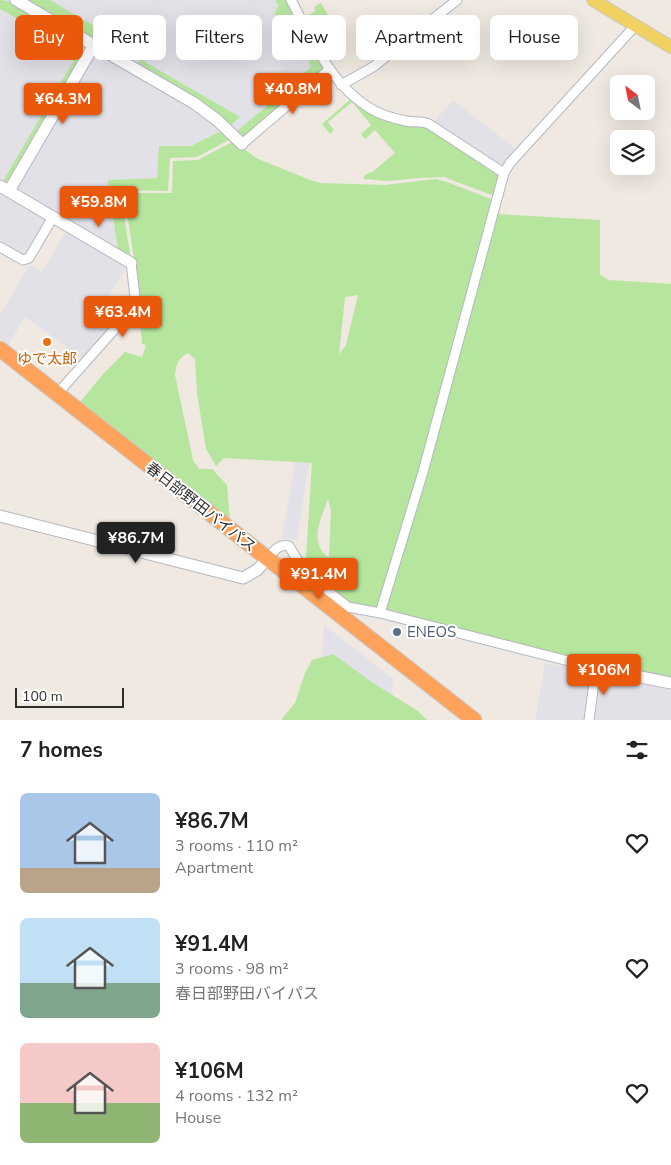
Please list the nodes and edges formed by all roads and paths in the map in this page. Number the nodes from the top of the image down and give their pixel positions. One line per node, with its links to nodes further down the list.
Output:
1 (16, 0): 6 (street)
2 (291, 0): 10 (street)
3 (457, 0): 11 (street)
4 (593, 0): 5 (main road)
5 (635, 26): 8 (main road); 13 (street)
6 (93, 44)
7 (93, 47): 14 (street)
8 (671, 47)
9 (120, 60): 12 (street)
10 (330, 69): 11 (street); 12 (street)
11 (341, 85): 13 (street)
12 (242, 144)
13 (504, 173): 23 (street)
14 (4, 189): 15 (street)
15 (53, 217): 16 (street); 17 (street)
16 (0, 247)
17 (132, 263): 20 (street)
18 (0, 349): 20 (highway, 春日部野田バイパス)
19 (0, 361): 22 (highway, 春日部野田バイパス)
20 (58, 394): 22 (highway, 春日部野田バイパス)
21 (0, 516): 22 (street)
22 (264, 562): 23 (street); 26 (highway, 春日部野田バイパス); 27 (highway, 春日部野田バイパス)
23 (380, 613): 24 (street)
24 (596, 668): 25 (street); 28 (street)
25 (671, 683)
26 (458, 720)
27 (474, 720)
28 (589, 720)

